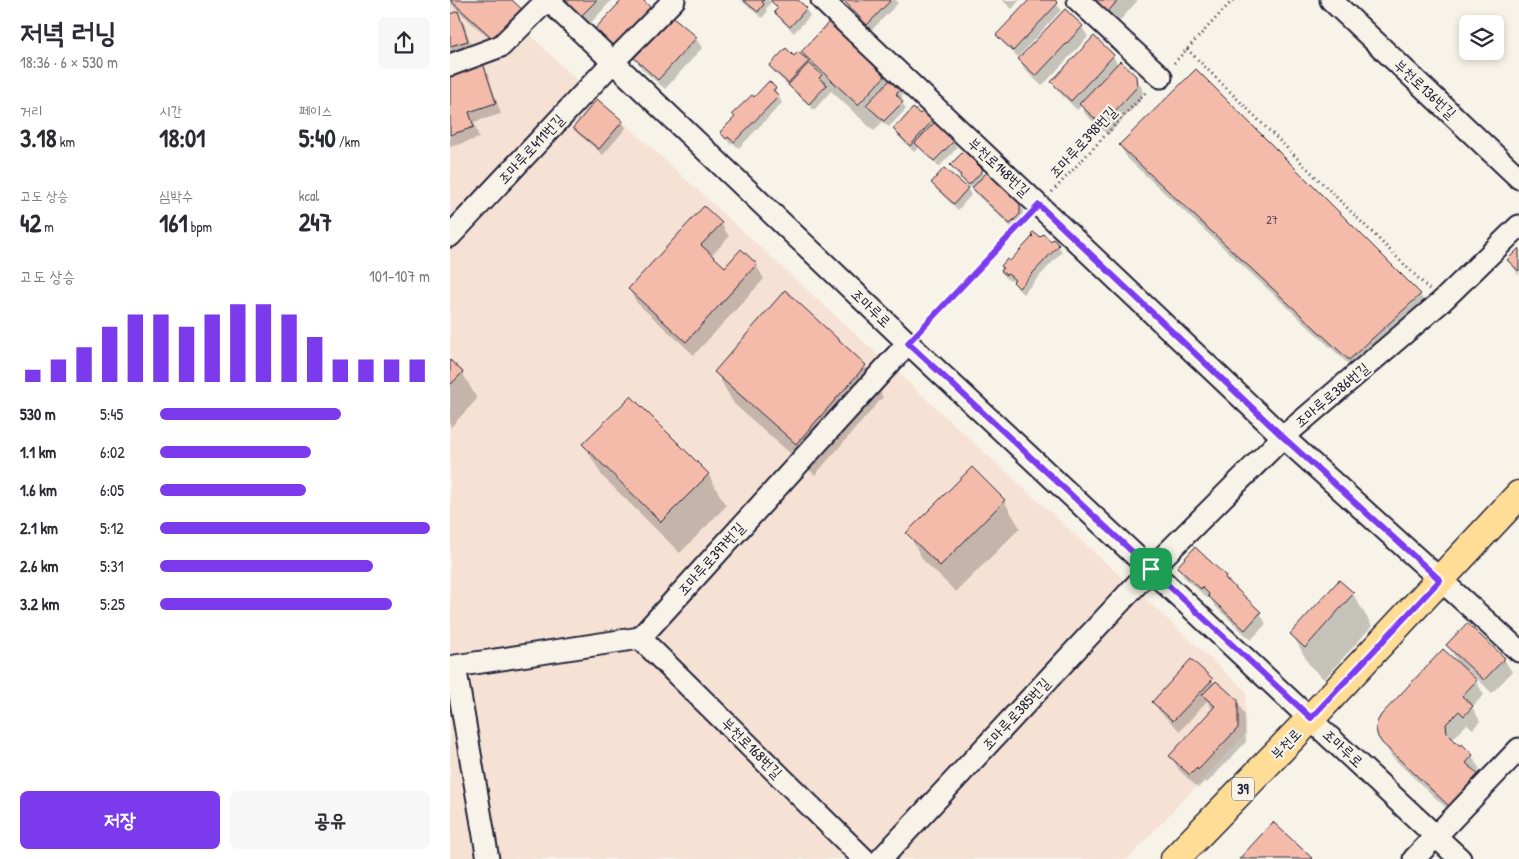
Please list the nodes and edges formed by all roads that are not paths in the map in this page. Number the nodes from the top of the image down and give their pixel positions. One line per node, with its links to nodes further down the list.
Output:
1 (547, 0): 6 (street, 조마루로); 7 (street)
2 (674, 0): 6 (street, 조마루로411번길)
3 (822, 0): 13 (street, 부천로148번길)
4 (1078, 0): 8 (street)
5 (1331, 0): 9 (street, 부천로136번길)
6 (613, 62): 11 (street, 조마루로411번길); 12 (street, 조마루로)
7 (450, 65)
8 (1161, 76)
9 (1519, 178)
10 (1519, 226): 13 (street, 조마루로386번길)
11 (450, 236)
12 (908, 343): 15 (street, 조마루로); 17 (street, 조마루로397번길)
13 (1283, 437): 15 (street, 조마루로386번길); 16 (street, 부천로148번길)
14 (1519, 495): 16 (main road, 부천로 / 39)
15 (1151, 569): 20 (street, 조마루로); 25 (street, 조마루로385번길)
16 (1440, 580): 18 (street, 부천로148번길); 20 (main road, 부천로 / 39)
17 (640, 638): 19 (street); 24 (street, 부천로168번길)
18 (1519, 651)
19 (452, 664): 23 (street)
20 (1311, 718): 22 (street, 조마루로); 26 (main road, 부천로 / 39)
21 (1519, 749): 22 (street)
22 (1436, 836): 27 (street); 28 (street, 조마루로)
23 (488, 859)
24 (864, 859)
25 (881, 859)
26 (1175, 859)
27 (1414, 859)
28 (1460, 859)

